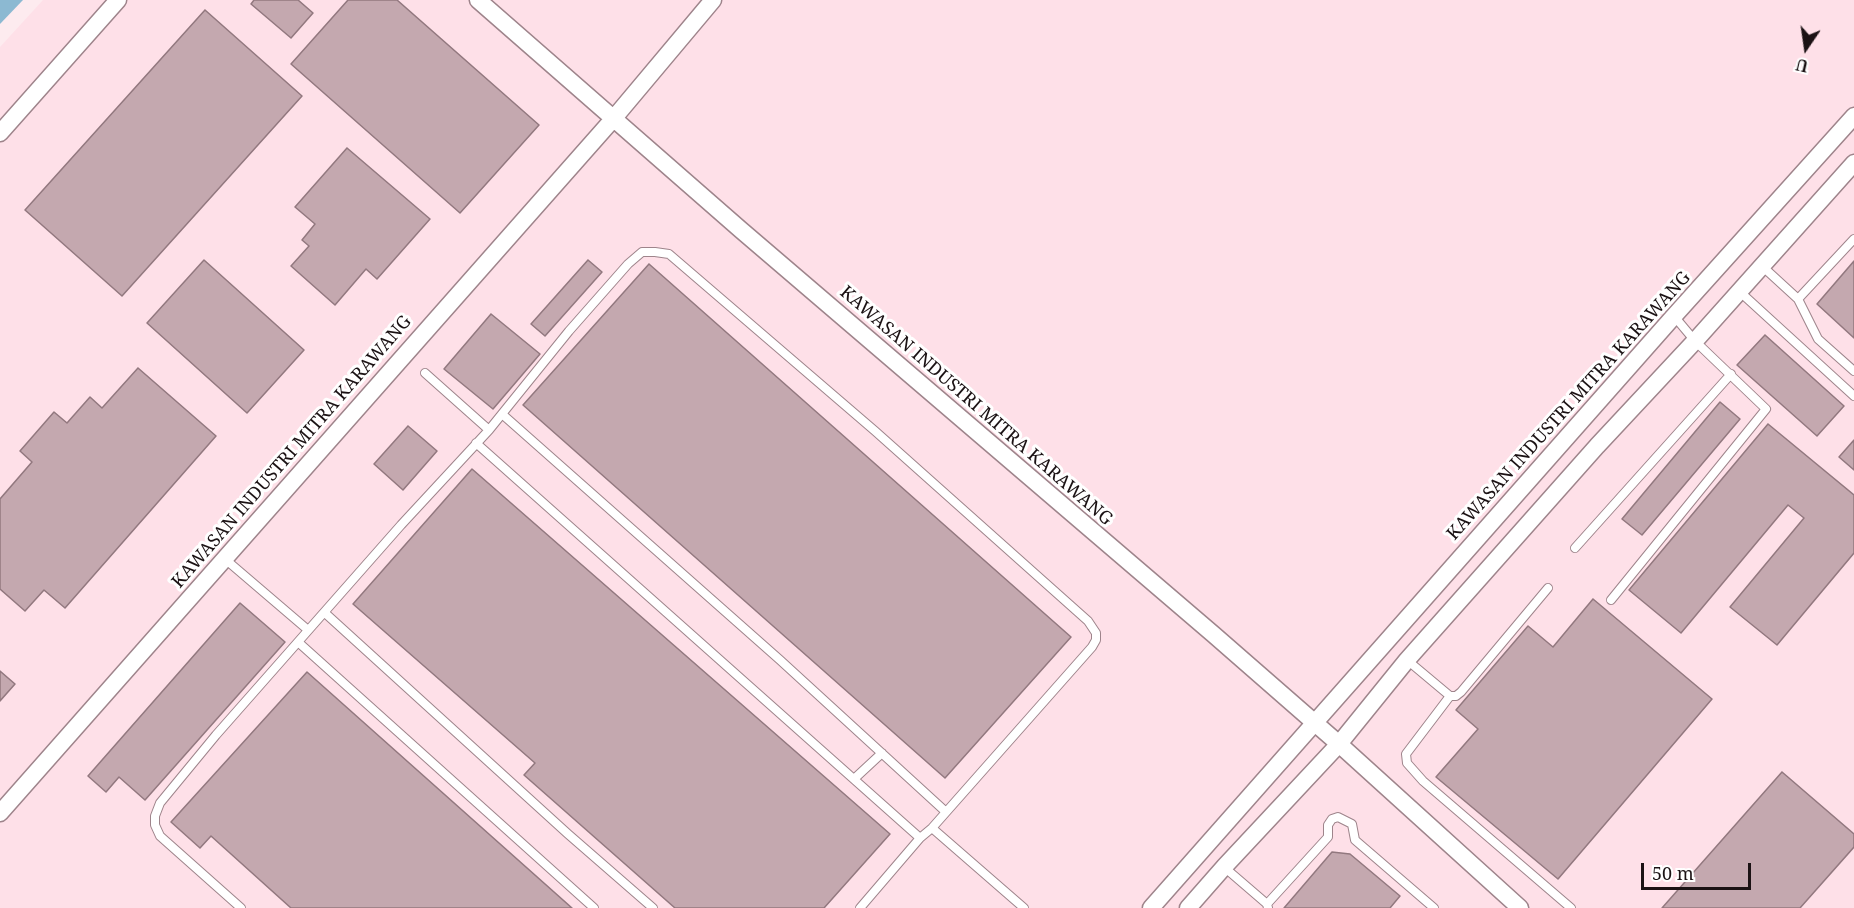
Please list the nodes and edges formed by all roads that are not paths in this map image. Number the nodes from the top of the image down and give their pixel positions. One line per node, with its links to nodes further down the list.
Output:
1 (118, 0): 6 (street)
2 (478, 0): 5 (street, KAWASAN INDUSTRI MITRA KARAWANG)
3 (713, 0): 5 (street, KAWASAN INDUSTRI MITRA KARAWANG)
4 (1854, 116): 12 (street, KAWASAN INDUSTRI MITRA KARAWANG)
5 (614, 118): 22 (street, KAWASAN INDUSTRI MITRA KARAWANG); 30 (street, KAWASAN INDUSTRI MITRA KARAWANG)
6 (0, 133)
7 (1854, 163): 9 (street)
8 (1854, 239): 11 (lane)
9 (1762, 266): 10 (street); 11 (lane)
10 (1739, 291): 13 (street); 17 (lane)
11 (1798, 299): 14 (lane)
12 (1674, 316): 13 (lane); 30 (street, KAWASAN INDUSTRI MITRA KARAWANG)
13 (1695, 341): 16 (lane); 28 (street)
14 (1854, 371)
15 (425, 373): 19 (lane)
16 (1731, 374): 21 (lane); 24 (lane)
17 (1854, 396)
18 (502, 414): 19 (lane); 32 (lane); 34 (lane)
19 (489, 430): 20 (lane)
20 (476, 442): 25 (lane); 33 (lane)
21 (1575, 548)
22 (225, 559): 26 (lane); 35 (street, KAWASAN INDUSTRI MITRA KARAWANG)
23 (1548, 588): 29 (lane)
24 (1611, 600)
25 (325, 613): 26 (lane); 42 (lane)
26 (308, 630): 27 (lane)
27 (298, 642): 40 (lane); 41 (lane)
28 (1407, 660): 29 (lane); 31 (street)
29 (1450, 696): 49 (lane)
30 (1314, 723): 31 (street); 45 (street, KAWASAN INDUSTRI MITRA KARAWANG)
31 (1339, 744): 38 (street); 48 (street)
32 (882, 753): 33 (lane); 34 (lane)
33 (855, 779): 37 (lane)
34 (946, 812): 36 (lane)
35 (0, 813)
36 (932, 828): 37 (lane); 44 (lane)
37 (920, 838): 43 (lane)
38 (1224, 867): 39 (lane); 46 (street)
39 (1268, 906): 47 (lane)
40 (241, 908)
41 (594, 908)
42 (653, 908)
43 (860, 908)
44 (1024, 908)
45 (1151, 908)
46 (1188, 908)
47 (1434, 908)
48 (1520, 908)
49 (1571, 908)

